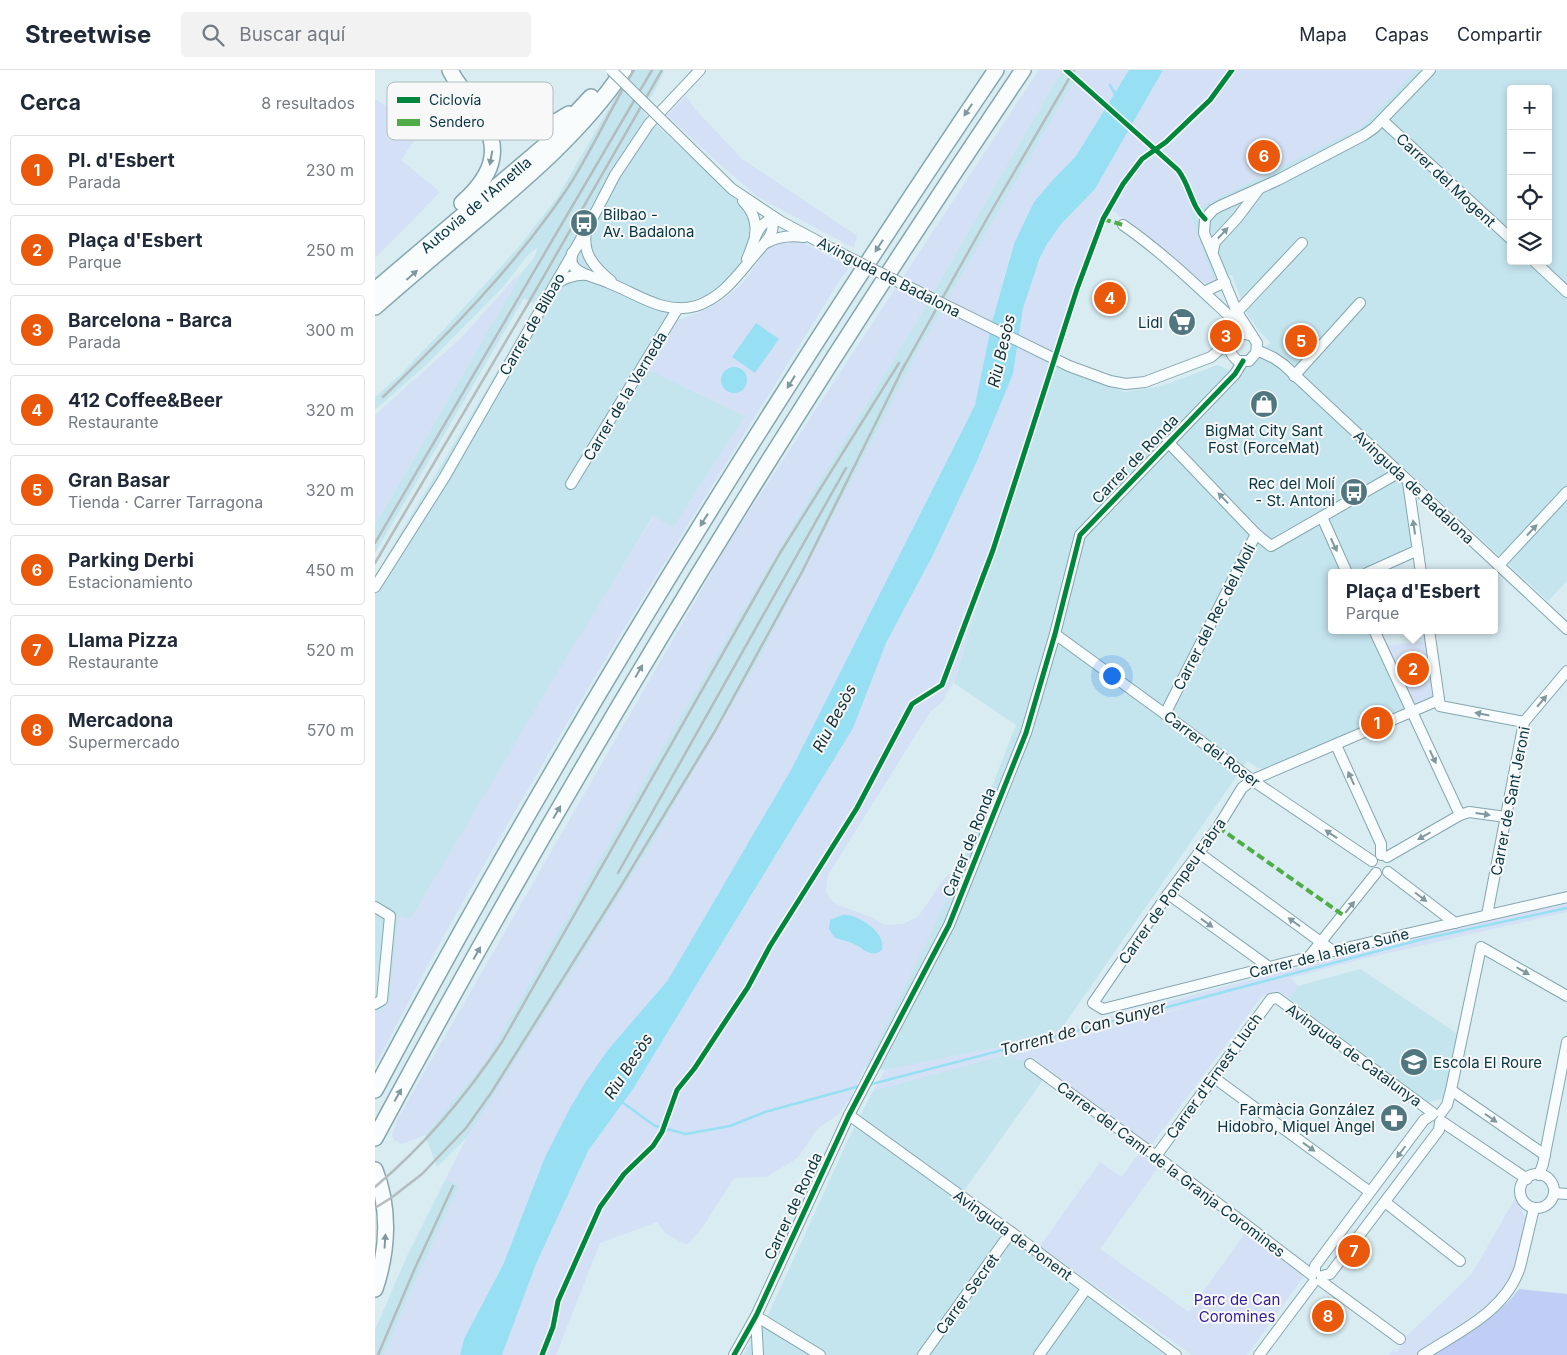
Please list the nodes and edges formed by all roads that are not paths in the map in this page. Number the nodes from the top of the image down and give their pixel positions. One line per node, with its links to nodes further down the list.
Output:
1 (450, 70): 10 (highway)
2 (456, 70): 11 (highway)
3 (461, 70): 12 (highway)
4 (611, 70): 13 (highway, Autovia de l'Ametlla); 20 (street, Avinguda de Badalona, bridge)
5 (624, 70): 45 (highway, one-way to 5)
6 (700, 70): 25 (street, Carrer de Bilbao)
7 (996, 70): 103 (highway, one-way to 103)
8 (1023, 70): 107 (highway, one-way to 8)
9 (1430, 70): 14 (street)
10 (457, 82)
11 (461, 82)
12 (466, 82)
13 (590, 99): 15 (highway); 16 (highway, Autovia de l'Ametlla)
14 (1382, 120): 19 (street); 26 (street, Carrer del Mogent)
15 (553, 124)
16 (553, 138)
17 (492, 140): 38 (highway, one-way to 38)
18 (551, 140): 40 (highway, Autovia de l'Ametlla)
19 (1259, 188): 21 (street); 22 (street)
20 (732, 189): 23 (street, Avinguda de Badalona); 27 (street)
21 (1234, 200): 22 (street); 31 (street)
22 (1238, 217): 31 (street, one-way to 22)
23 (773, 218): 27 (street); 28 (street, Avinguda de Badalona); 30 (street)
24 (1123, 225): 42 (street)
25 (586, 229): 32 (street, Carrer de Bilbao); 33 (street)
26 (1507, 235)
27 (755, 238): 36 (street)
28 (810, 238): 30 (street); 53 (street, Avinguda de Badalona, bridge)
29 (1303, 243): 47 (street)
30 (765, 244): 36 (street)
31 (1213, 251): 37 (street)
32 (570, 258): 33 (street); 35 (street); 41 (street, Carrer de Bilbao)
33 (593, 263): 39 (street)
34 (1538, 265): 43 (street)
35 (589, 276): 39 (street); 41 (street)
36 (736, 279): 46 (street)
37 (1225, 282): 42 (street); 47 (street)
38 (375, 283)
39 (615, 285): 46 (street)
40 (375, 290)
41 (551, 290): 68 (street, Carrer de Bilbao)
42 (1204, 292): 48 (street)
43 (1567, 292)
44 (1360, 303): 55 (street)
45 (375, 307)
46 (678, 308): 59 (street, Carrer de la Verneda)
47 (1237, 312): 48 (street); 49 (street)
48 (1239, 329): 49 (street); 50 (street)
49 (1251, 335): 51 (street)
50 (1231, 341): 52 (street); 53 (street, Avinguda de Badalona)
51 (1257, 350): 54 (street); 55 (street, Avinguda de Badalona)
52 (1232, 356): 53 (street, Avinguda de Badalona); 54 (street)
53 (1211, 358)
54 (1243, 362): 56 (street, Carrer de Ronda)
55 (1294, 376): 57 (street, Avinguda de Badalona)
56 (1168, 442): 62 (street, one-way to 56); 70 (street, Carrer de Ronda)
57 (1398, 473): 58 (street, Avinguda de Badalona); 61 (street, Carrer del Rec del Molí)
58 (1408, 482): 63 (street, one-way to 58); 64 (street, Avinguda de Badalona)
59 (571, 484)
60 (1567, 492): 64 (street, one-way to 60)
61 (1322, 517): 62 (street, Carrer del Rec del Molí); 65 (street, one-way to 65)
62 (1256, 534): 76 (street, Carrer del Rec del Molí)
63 (1418, 550): 66 (street); 67 (street)
64 (1499, 566): 69 (street, Avinguda de Badalona)
65 (1345, 569)
66 (1376, 569)
67 (1420, 569)
68 (375, 587)
69 (1567, 629)
70 (1055, 634): 76 (street, Carrer del Roser); 105 (street, Carrer de Ronda)
71 (1376, 634): 75 (street)
72 (1430, 634): 74 (street)
73 (1567, 671): 77 (street, Carrer de Sant Jeroni, one-way to 73)
74 (1439, 703): 75 (street); 77 (street, one-way to 74)
75 (1412, 713): 78 (street); 80 (street, one-way to 80)
76 (1165, 714): 79 (street, Carrer del Roser)
77 (1524, 722): 81 (street, Carrer de Sant Jeroni)
78 (1336, 745): 79 (street); 83 (street, one-way to 78)
79 (1252, 780): 82 (street, Carrer de Pompeu Fabra); 84 (street, Carrer del Roser, one-way to 79)
80 (1460, 815): 81 (street, one-way to 81); 83 (street, one-way to 83)
81 (1507, 817): 90 (street, Carrer de Sant Jeroni)
82 (1199, 853): 87 (street, Carrer de Pompeu Fabra); 92 (street, one-way to 82)
83 (1384, 856): 84 (street); 85 (street)
84 (1372, 861): 86 (street)
85 (1388, 872): 86 (street); 91 (street, one-way to 91)
86 (1376, 873): 92 (street, one-way to 86)
87 (1168, 894): 95 (street, one-way to 95); 99 (street, Carrer de Pompeu Fabra)
88 (1567, 897): 90 (street, Carrer de la Riera Suñe)
89 (375, 907): 98 (street)
90 (1487, 915): 91 (street, Carrer de la Riera Suñe)
91 (1455, 923): 93 (street, Carrer de la Riera Suñe)
92 (1321, 942): 93 (street); 94 (street)
93 (1333, 951): 94 (street, Carrer de la Riera Suñe)
94 (1307, 958): 95 (street, Carrer de la Riera Suñe)
95 (1269, 967): 99 (street, Carrer de la Riera Suñe)
96 (1567, 996): 104 (street, one-way to 96)
97 (1274, 998): 102 (street, Carrer d'Ernest Lluch); 106 (street, Avinguda de Catalunya)
98 (379, 1002)
99 (1093, 1003)
100 (1567, 1042): 108 (street)
101 (1031, 1064): 109 (street, Carrer del Camí de la Granja Coromines)
102 (1213, 1077): 109 (street, Carrer d'Ernest Lluch); 113 (street, one-way to 113)
103 (375, 1090)
104 (1451, 1090): 106 (street); 108 (street, one-way to 108)
105 (849, 1115): 118 (street, Avinguda de Ponent); 123 (street, Carrer de Ronda)
106 (1437, 1117): 112 (street, Avinguda de Catalunya); 113 (street, one-way to 113); 116 (street)
107 (375, 1138)
108 (1545, 1155): 111 (street)
109 (1156, 1156): 120 (street, Carrer del Camí de la Granja Coromines)
110 (375, 1170): 121 (highway, one-way to 110)
111 (1539, 1175): 112 (street); 114 (street)
112 (1527, 1179): 117 (street)
113 (1370, 1192): 120 (street)
114 (1554, 1193): 115 (street); 117 (street)
115 (1567, 1194)
116 (1385, 1202): 119 (street); 120 (street)
117 (1534, 1208): 132 (street)
118 (1011, 1232): 122 (street, Avinguda de Ponent); 128 (street, Carrer Secret)
119 (1461, 1261)
120 (1317, 1277): 124 (street, Carrer del Camí de la Granja Coromines); 131 (street)
121 (375, 1289)
122 (1087, 1289): 129 (street); 130 (street, Avinguda de Ponent)
123 (756, 1316): 125 (street, Carrer de Ronda); 126 (street); 127 (street)
124 (1400, 1339)
125 (734, 1355)
126 (757, 1355)
127 (820, 1355)
128 (923, 1355)
129 (1039, 1355)
130 (1176, 1355)
131 (1259, 1355)
132 (1423, 1355)

